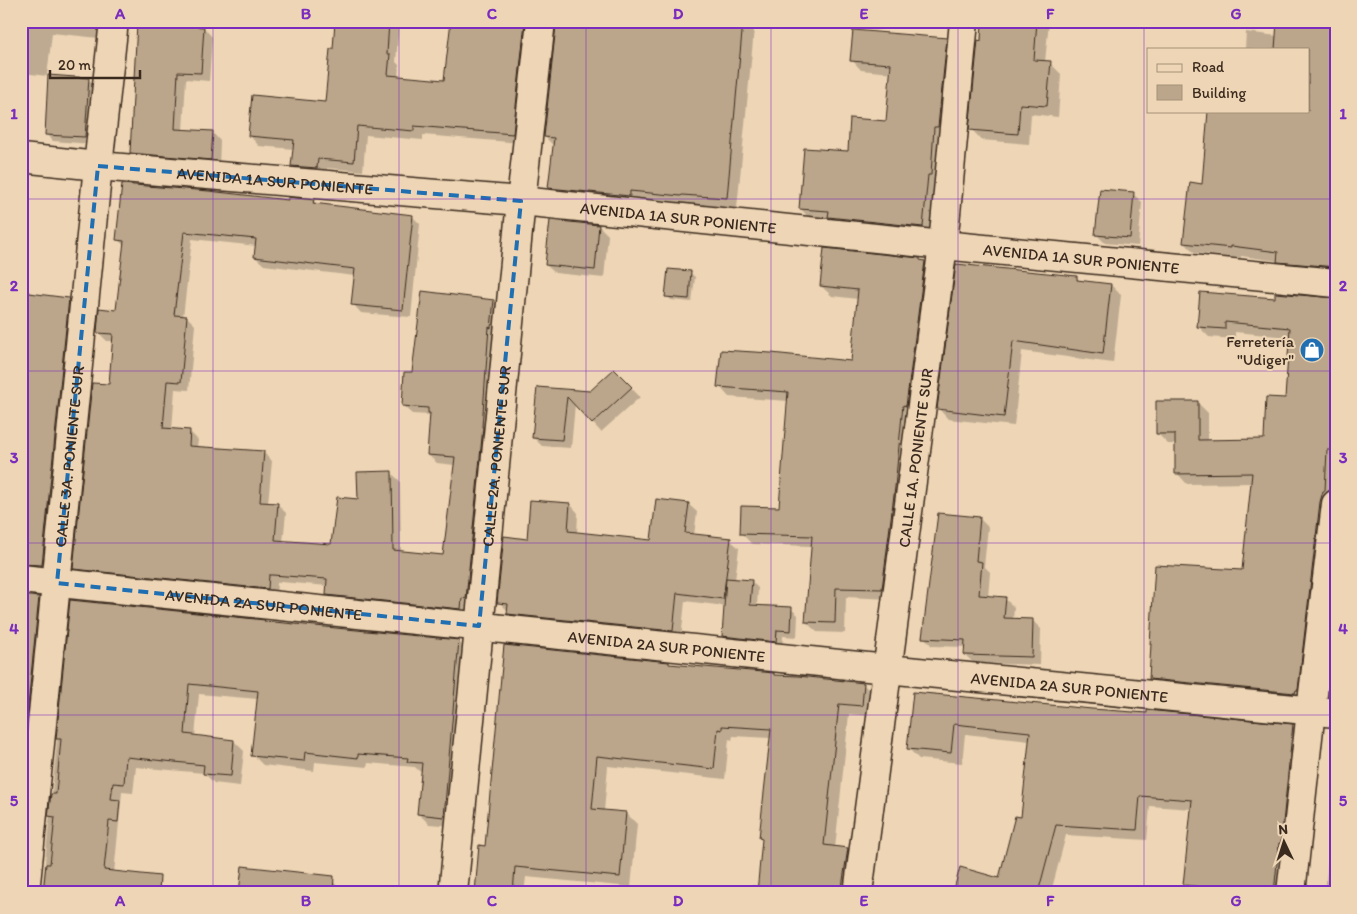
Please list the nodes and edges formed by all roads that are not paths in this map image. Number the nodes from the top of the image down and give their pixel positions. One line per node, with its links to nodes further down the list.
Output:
1 (114, 21): 5 (street, CALLE 3A. PONIENTE SUR)
2 (541, 21): 6 (street, CALLE 2A. PONIENTE SUR)
3 (964, 21): 7 (street, CALLE 1A. PONIENTE SUR)
4 (21, 158): 5 (street, AVENIDA 1A SUR PONIENTE)
5 (98, 166): 6 (street, AVENIDA 1A SUR PONIENTE); 11 (street, CALLE 3A. PONIENTE SUR)
6 (521, 201): 7 (street, AVENIDA 1A SUR PONIENTE); 12 (street, CALLE 2A. PONIENTE SUR)
7 (943, 245): 8 (street, AVENIDA 1A SUR PONIENTE); 13 (street, CALLE 1A. PONIENTE SUR)
8 (1336, 283)
9 (1336, 504): 14 (street)
10 (21, 579): 11 (street, AVENIDA 2A SUR PONIENTE)
11 (57, 583): 12 (street, AVENIDA 2A SUR PONIENTE); 15 (street, CALLE 3A. PONIENTE SUR)
12 (479, 626): 13 (street, AVENIDA 2A SUR PONIENTE); 16 (street, CALLE 2A. PONIENTE SUR)
13 (887, 669): 14 (street, AVENIDA 2A SUR PONIENTE); 17 (street, CALLE 1A. PONIENTE SUR)
14 (1323, 712): 18 (street)
15 (26, 893)
16 (453, 893)
17 (858, 893)
18 (1291, 893)

